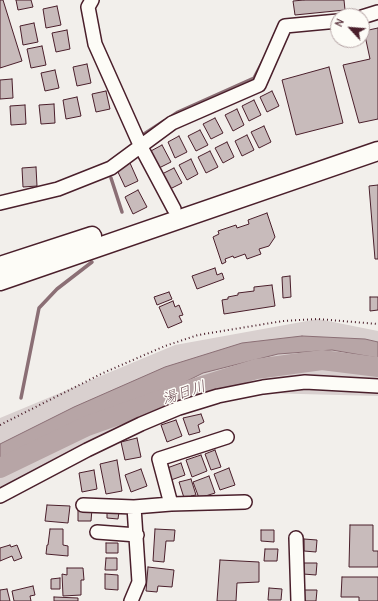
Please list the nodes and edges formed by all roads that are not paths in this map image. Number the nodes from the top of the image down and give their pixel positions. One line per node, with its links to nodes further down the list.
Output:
1 (92, 0): 4 (street)
2 (330, 22): 4 (street)
3 (378, 139): 7 (street)
4 (141, 147): 6 (street); 7 (street)
5 (378, 151): 9 (street)
6 (0, 203)
7 (174, 209): 8 (street)
8 (0, 266)
9 (0, 281)
10 (378, 386): 12 (street)
11 (227, 437): 14 (street)
12 (0, 496)
13 (245, 502): 14 (street)
14 (171, 504): 16 (street)
15 (83, 505): 16 (street)
16 (134, 507): 18 (street)
17 (96, 532): 18 (street)
18 (137, 535): 20 (street)
19 (296, 538): 21 (street)
20 (131, 601)
21 (298, 601)

